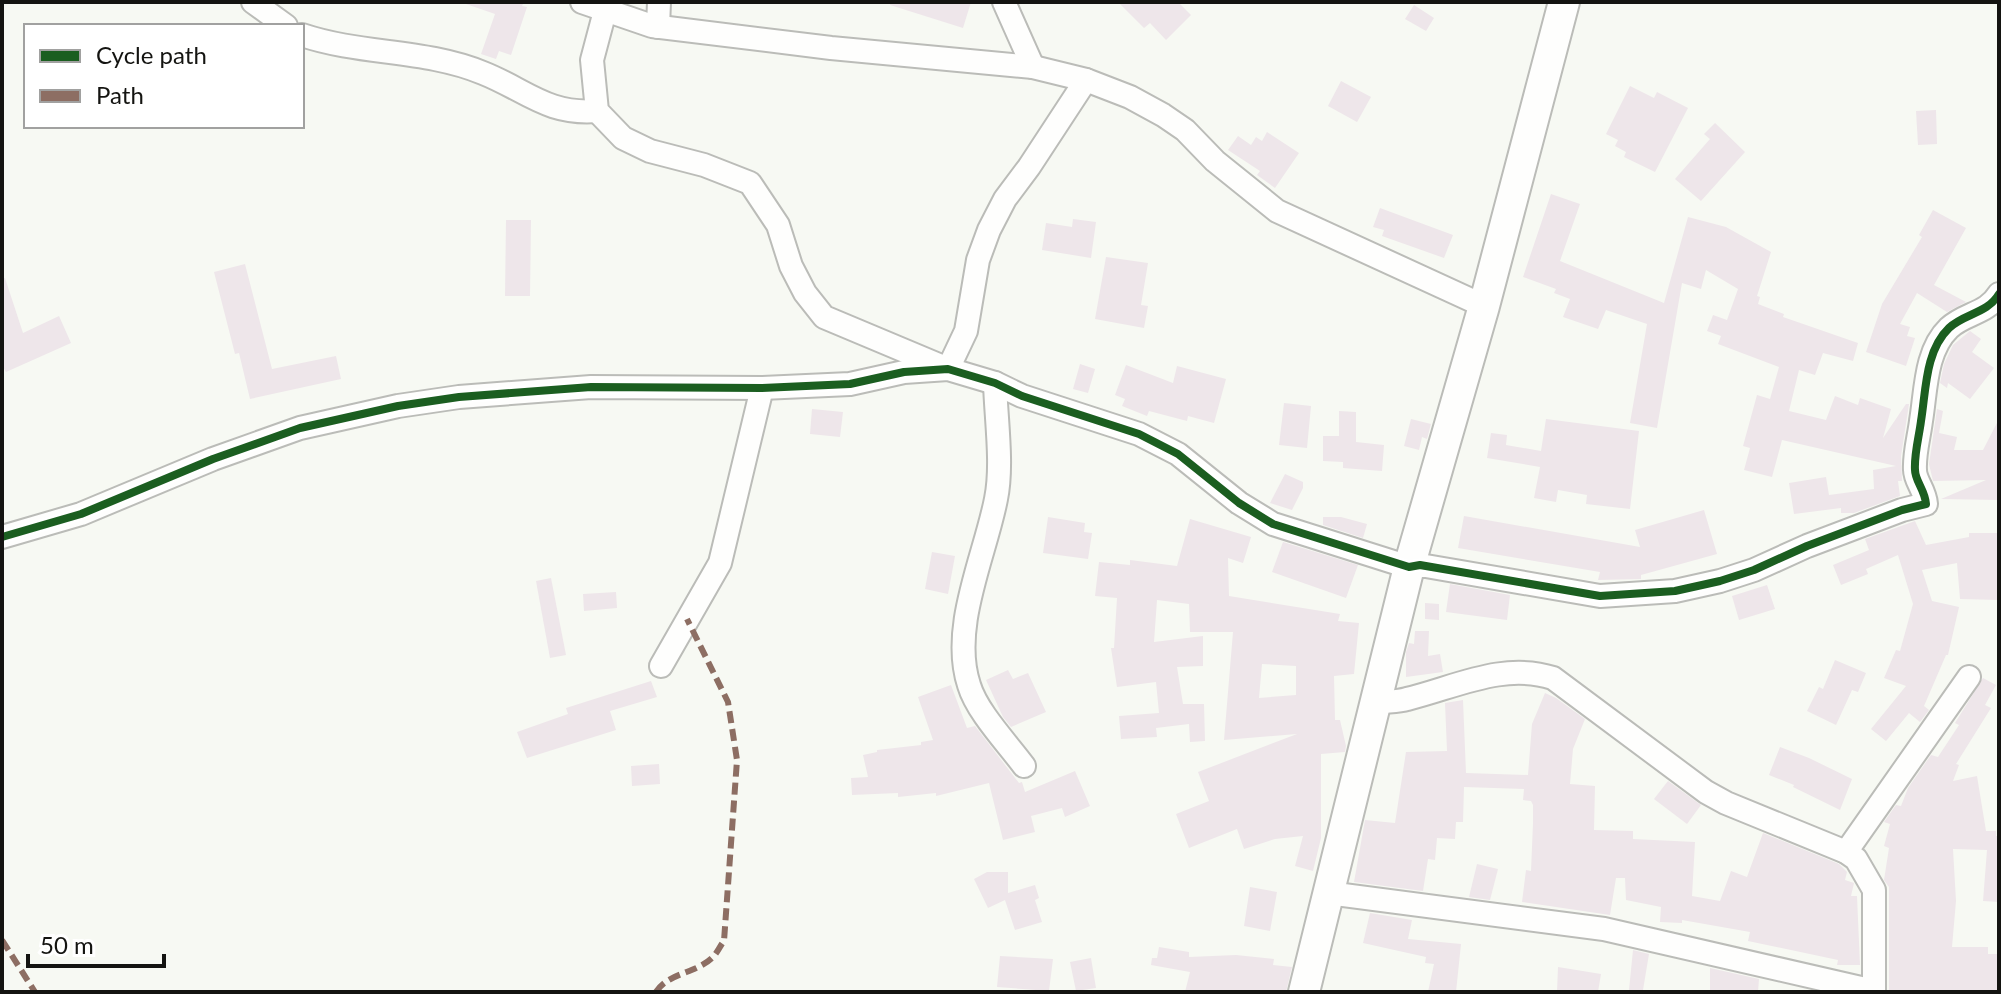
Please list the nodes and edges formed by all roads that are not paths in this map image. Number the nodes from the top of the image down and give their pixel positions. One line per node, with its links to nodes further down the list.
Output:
1 (253, 2): 7 (street)
2 (582, 2): 6 (street)
3 (659, 2): 8 (street)
4 (1004, 2): 10 (street)
5 (1558, 4): 14 (main road)
6 (605, 11): 8 (street); 12 (street)
7 (283, 24)
8 (658, 27): 10 (street)
9 (304, 36): 12 (street)
10 (1033, 67): 11 (street)
11 (1086, 80): 14 (street); 15 (street)
12 (597, 111): 15 (street)
13 (1999, 294): 19 (street)
14 (1484, 306): 19 (main road)
15 (948, 369): 16 (street); 17 (street)
16 (995, 383): 19 (street); 23 (street)
17 (762, 388): 18 (street); 20 (street)
18 (2, 537)
19 (1409, 567): 22 (main road)
20 (661, 666)
21 (1969, 677): 24 (street)
22 (1376, 703): 24 (street); 25 (main road)
23 (1024, 766)
24 (1846, 852): 26 (street)
25 (1328, 893): 26 (street); 27 (main road)
26 (1874, 991)
27 (1304, 992)

